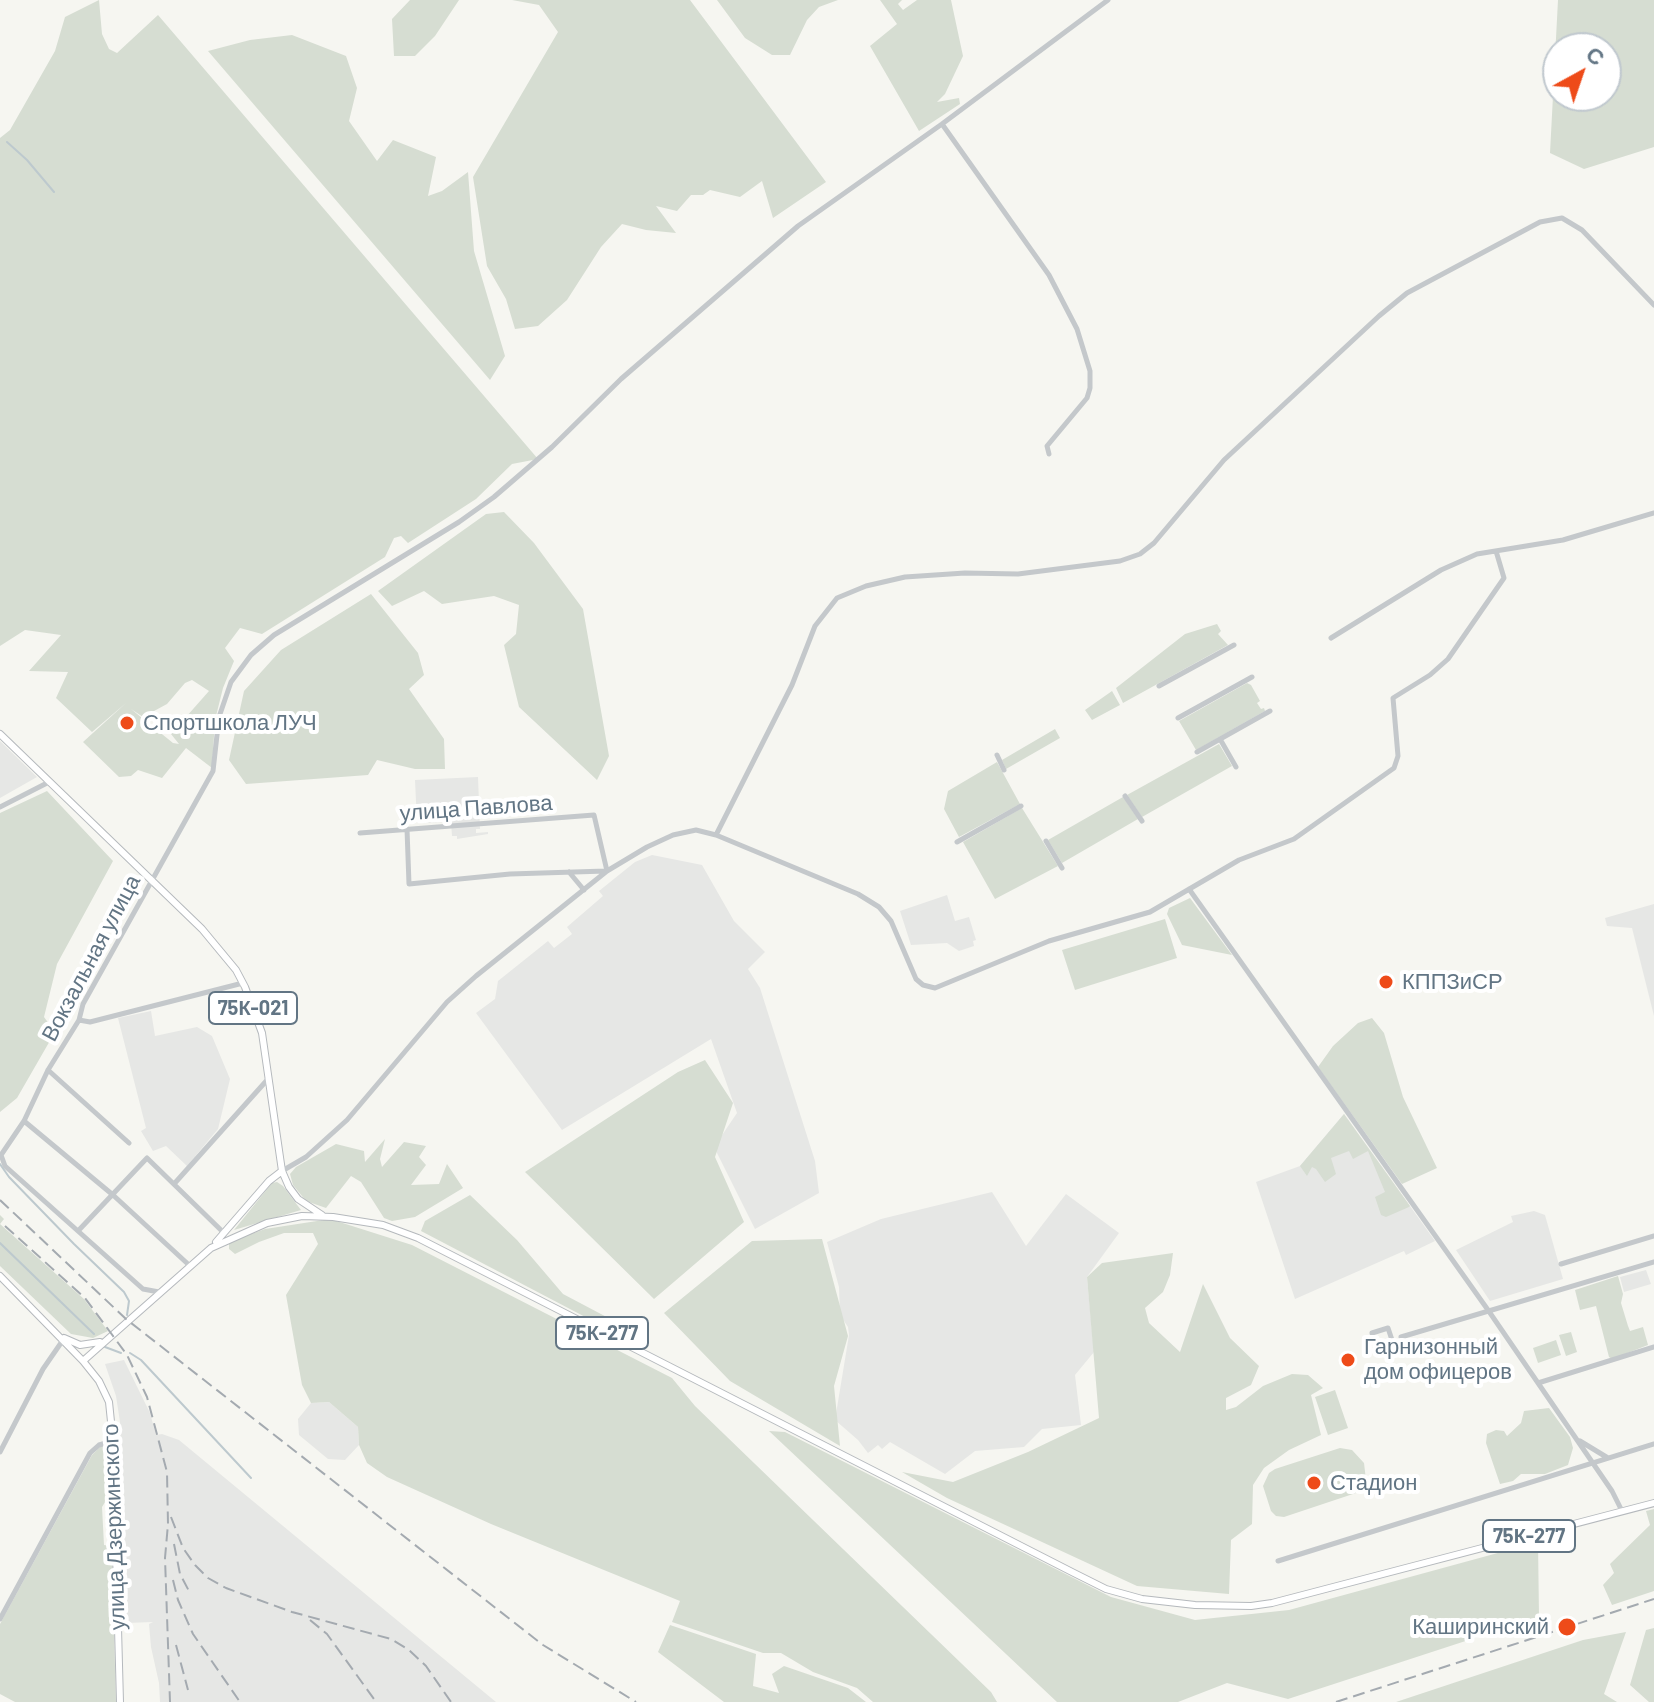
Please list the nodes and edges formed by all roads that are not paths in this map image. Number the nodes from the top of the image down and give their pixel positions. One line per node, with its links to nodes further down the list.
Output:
1 (1108, 0): 2 (street)
2 (942, 124): 4 (street); 32 (street, Вокзальная улица)
3 (1654, 305): 26 (street)
4 (1049, 454)
5 (1654, 513): 6 (street)
6 (1496, 551): 7 (street); 33 (street)
7 (1331, 638)
8 (1234, 645): 10 (street)
9 (1252, 677): 12 (street)
10 (1159, 686)
11 (1270, 711): 14 (street)
12 (1178, 718)
13 (0, 734): 19 (main road, 75К-021)
14 (1220, 739): 15 (street); 17 (street)
15 (1197, 752)
16 (997, 755): 18 (street)
17 (1236, 767)
18 (1004, 770)
19 (49, 782): 22 (street); 32 (main road, 75К-021)
20 (1125, 796): 23 (street)
21 (1021, 806): 28 (street)
22 (0, 807)
23 (1142, 821)
24 (407, 829): 25 (street, улица Павлова); 30 (street); 31 (street, улица Павлова)
25 (360, 833)
26 (716, 835): 31 (street); 33 (street)
27 (1046, 841): 29 (street)
28 (957, 842)
29 (1062, 868)
30 (569, 871): 31 (street); 34 (street)
31 (607, 871): 34 (street)
32 (151, 880): 35 (main road, 75К-021); 36 (street, Вокзальная улица)
33 (1189, 889): 54 (street)
34 (584, 890): 41 (street)
35 (243, 983): 36 (street); 38 (main road, 75К-021)
36 (79, 1020): 37 (street, Вокзальная улица)
37 (48, 1070): 39 (street, Вокзальная улица); 40 (street)
38 (269, 1078): 41 (main road, 75К-021); 42 (street)
39 (24, 1121): 43 (street); 45 (street, Вокзальная улица)
40 (129, 1143)
41 (282, 1171): 44 (main road, 75К-021); 46 (main road)
42 (174, 1184): 43 (street); 46 (street)
43 (113, 1195): 45 (street); 51 (street)
44 (325, 1217): 48 (main road); 73 (main road, 75К-277)
45 (78, 1231): 53 (street)
46 (224, 1233): 48 (main road)
47 (1654, 1236): 50 (street)
48 (211, 1248): 51 (main road)
49 (1654, 1262): 54 (street)
50 (1561, 1264)
51 (189, 1265): 53 (main road)
52 (0, 1276): 57 (main road, улица Дзержинского)
53 (159, 1292): 58 (main road)
54 (1488, 1310): 56 (street); 65 (street)
55 (1388, 1328): 55 (street)
56 (1401, 1337)
57 (61, 1338): 59 (main road); 62 (main road, улица Дзержинского); 69 (street)
58 (103, 1341): 59 (main road); 61 (main road)
59 (87, 1345): 62 (main road)
60 (1654, 1347): 65 (street)
61 (93, 1351): 63 (main road); 64 (main road)
62 (77, 1355): 63 (main road, улица Дзержинского)
63 (83, 1361): 64 (main road, улица Дзержинского)
64 (99, 1381): 67 (main road, улица Дзержинского)
65 (1538, 1383): 66 (street)
66 (1576, 1439): 70 (street); 71 (street)
67 (113, 1441): 75 (street); 76 (main road, улица Дзержинского)
68 (1654, 1444): 70 (street)
69 (0, 1452)
70 (1608, 1458): 71 (street)
71 (1592, 1463): 73 (street); 74 (street)
72 (1654, 1503): 73 (main road, 75К-277)
73 (1622, 1511)
74 (1278, 1561)
75 (0, 1619)
76 (120, 1702)

